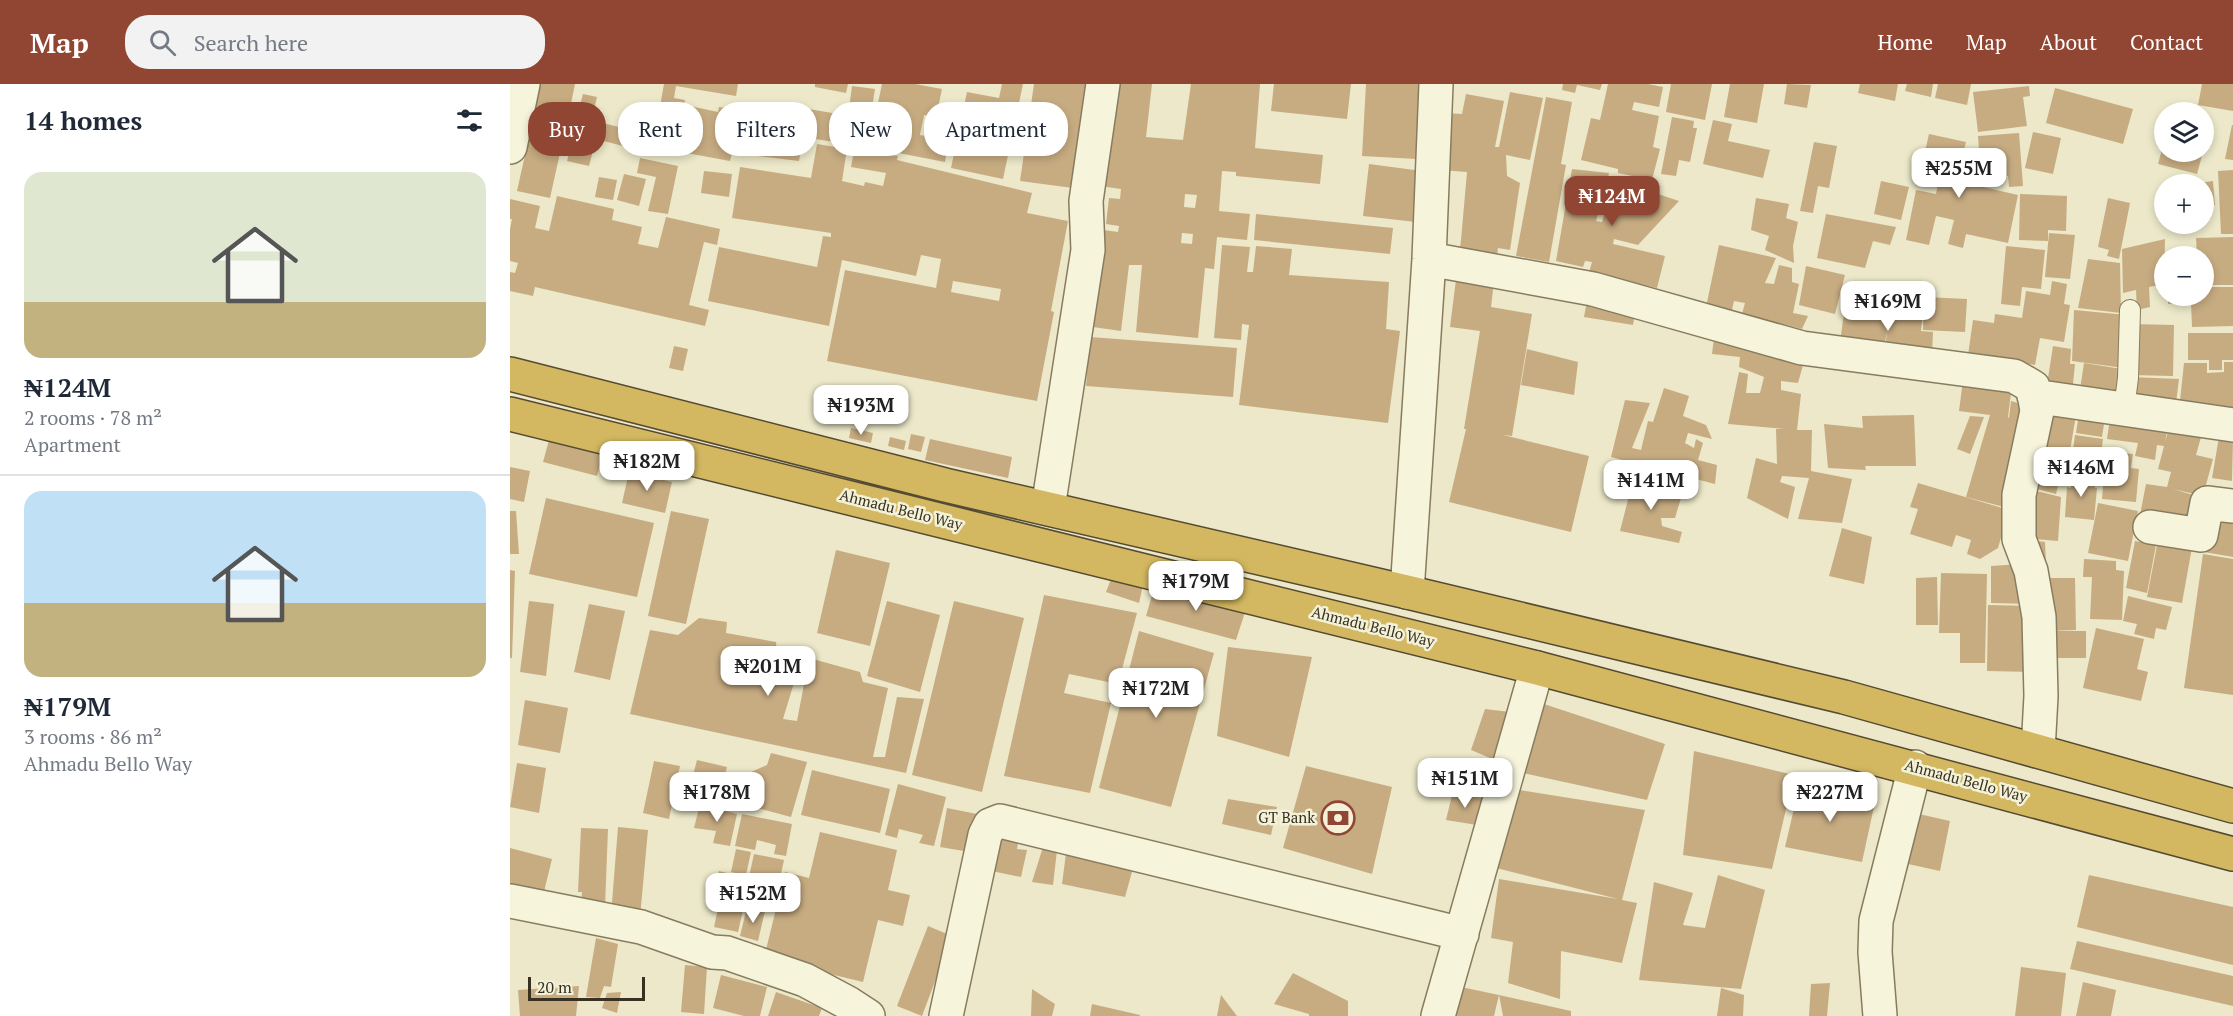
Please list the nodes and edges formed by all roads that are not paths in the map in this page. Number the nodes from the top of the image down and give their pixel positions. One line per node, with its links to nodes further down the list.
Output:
1 (523, 84): 4 (street)
2 (1103, 84): 13 (street)
3 (1436, 84): 5 (street)
4 (510, 147)
5 (1429, 260): 8 (street); 15 (street)
6 (2130, 310): 9 (lane)
7 (510, 374): 13 (highway)
8 (2034, 396): 9 (street); 17 (street)
9 (2124, 409): 11 (street)
10 (510, 414): 16 (highway, Ahmadu Bello Way)
11 (2233, 425)
12 (2233, 506): 14 (street)
13 (1048, 508): 15 (highway)
14 (2150, 527)
15 (1407, 592): 17 (highway)
16 (1537, 668): 18 (highway, Ahmadu Bello Way); 22 (street)
17 (2038, 751): 19 (highway)
18 (1915, 767): 20 (highway, Ahmadu Bello Way); 26 (street)
19 (2233, 806)
20 (2233, 854)
21 (510, 901): 23 (street)
22 (1462, 934): 24 (street); 25 (street)
23 (868, 1016)
24 (946, 1016)
25 (1438, 1016)
26 (1880, 1016)

